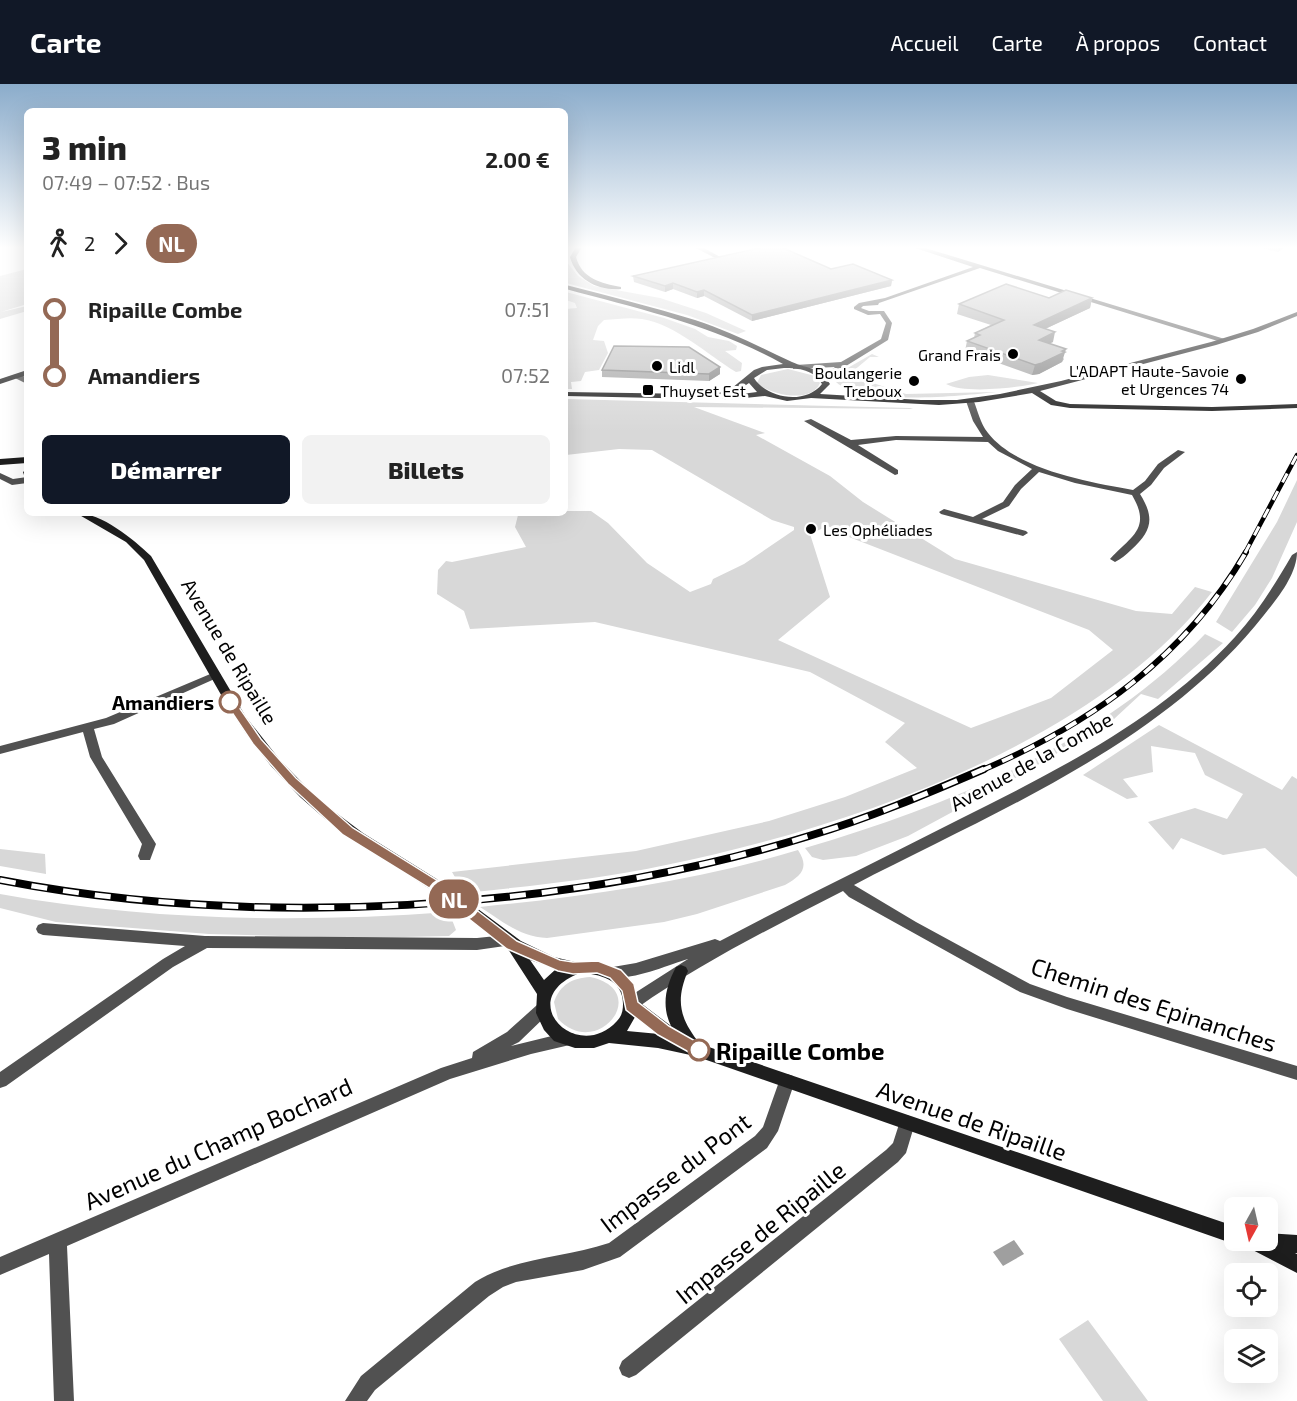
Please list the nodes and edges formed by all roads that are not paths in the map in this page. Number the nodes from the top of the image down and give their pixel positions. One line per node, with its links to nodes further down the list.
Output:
1 (649, 308): 10 (street)
2 (858, 308): 6 (street)
3 (877, 308): 6 (street)
4 (884, 308): 8 (street)
5 (1114, 308): 9 (street)
6 (865, 313): 8 (street)
7 (1297, 314): 11 (street)
8 (888, 327): 13 (street)
9 (1191, 332): 11 (street); 12 (street)
10 (737, 340): 14 (street); 15 (street)
11 (1224, 340): 12 (street)
12 (1209, 344): 22 (street)
13 (843, 364): 14 (street); 21 (street)
14 (795, 367): 15 (street); 21 (street)
15 (760, 371): 19 (street)
16 (24, 373): 17 (street)
17 (18, 376): 18 (street); 20 (street)
18 (24, 380)
19 (751, 380): 24 (street); 25 (street)
20 (0, 382)
21 (830, 384): 26 (street); 27 (street)
22 (1034, 391): 28 (street); 29 (street)
23 (568, 394): 25 (street)
24 (767, 394): 25 (street); 26 (street)
25 (698, 396)
26 (811, 396): 27 (street)
27 (881, 400): 28 (street)
28 (970, 401): 31 (street)
29 (1297, 406)
30 (808, 422): 32 (street)
31 (989, 440): 32 (street); 36 (street)
32 (850, 443): 37 (street)
33 (1181, 452): 40 (street)
34 (24, 460): 35 (street)
35 (0, 462)
36 (1038, 468): 40 (street); 43 (street)
37 (895, 472)
38 (0, 476): 39 (street)
39 (24, 480)
40 (1135, 493): 46 (street)
41 (945, 513): 43 (street)
42 (86, 516): 47 (street, Avenue de Ripaille)
43 (974, 520): 44 (street)
44 (1023, 533)
45 (1297, 555): 51 (street, Avenue de la Combe)
46 (1114, 559)
47 (215, 675): 48 (street); 55 (street, Avenue de Ripaille)
48 (88, 728): 49 (street); 50 (street)
49 (0, 750)
50 (145, 856)
51 (844, 884): 53 (street, Avenue de la Combe); 66 (street, Chemin des Epinanches)
52 (43, 928): 54 (street)
53 (733, 940): 57 (street, Avenue de la Combe); 58 (street, Avenue de la Combe)
54 (205, 942): 55 (street); 67 (street)
55 (509, 943): 56 (street, Avenue de Ripaille); 59 (street, Avenue de Ripaille)
56 (573, 968): 58 (street); 59 (street)
57 (681, 971): 60 (street, Avenue de la Combe); 64 (street)
58 (612, 972): 60 (street)
59 (544, 993): 61 (street)
60 (632, 1004): 62 (street); 64 (street, Avenue de Ripaille)
61 (542, 1010): 63 (street); 65 (street, Avenue du Champ Bochard)
62 (609, 1036): 63 (street); 64 (street, Avenue de Ripaille)
63 (568, 1039): 65 (street, Avenue du Champ Bochard)
64 (695, 1049): 68 (street, Avenue de Ripaille)
65 (456, 1069): 71 (street, Avenue du Champ Bochard)
66 (1297, 1073)
67 (0, 1081)
68 (787, 1081): 69 (street, Avenue de Ripaille); 79 (street, Impasse du Pont)
69 (907, 1123): 70 (street, Avenue de Ripaille); 77 (street, Impasse de Ripaille)
70 (1224, 1232)
71 (58, 1240): 76 (street, Avenue du Champ Bochard); 78 (street)
72 (1278, 1243): 73 (street)
73 (1297, 1244)
74 (1272, 1251): 75 (street)
75 (1297, 1264)
76 (0, 1266)
77 (629, 1368)
78 (64, 1401)
79 (355, 1401)

